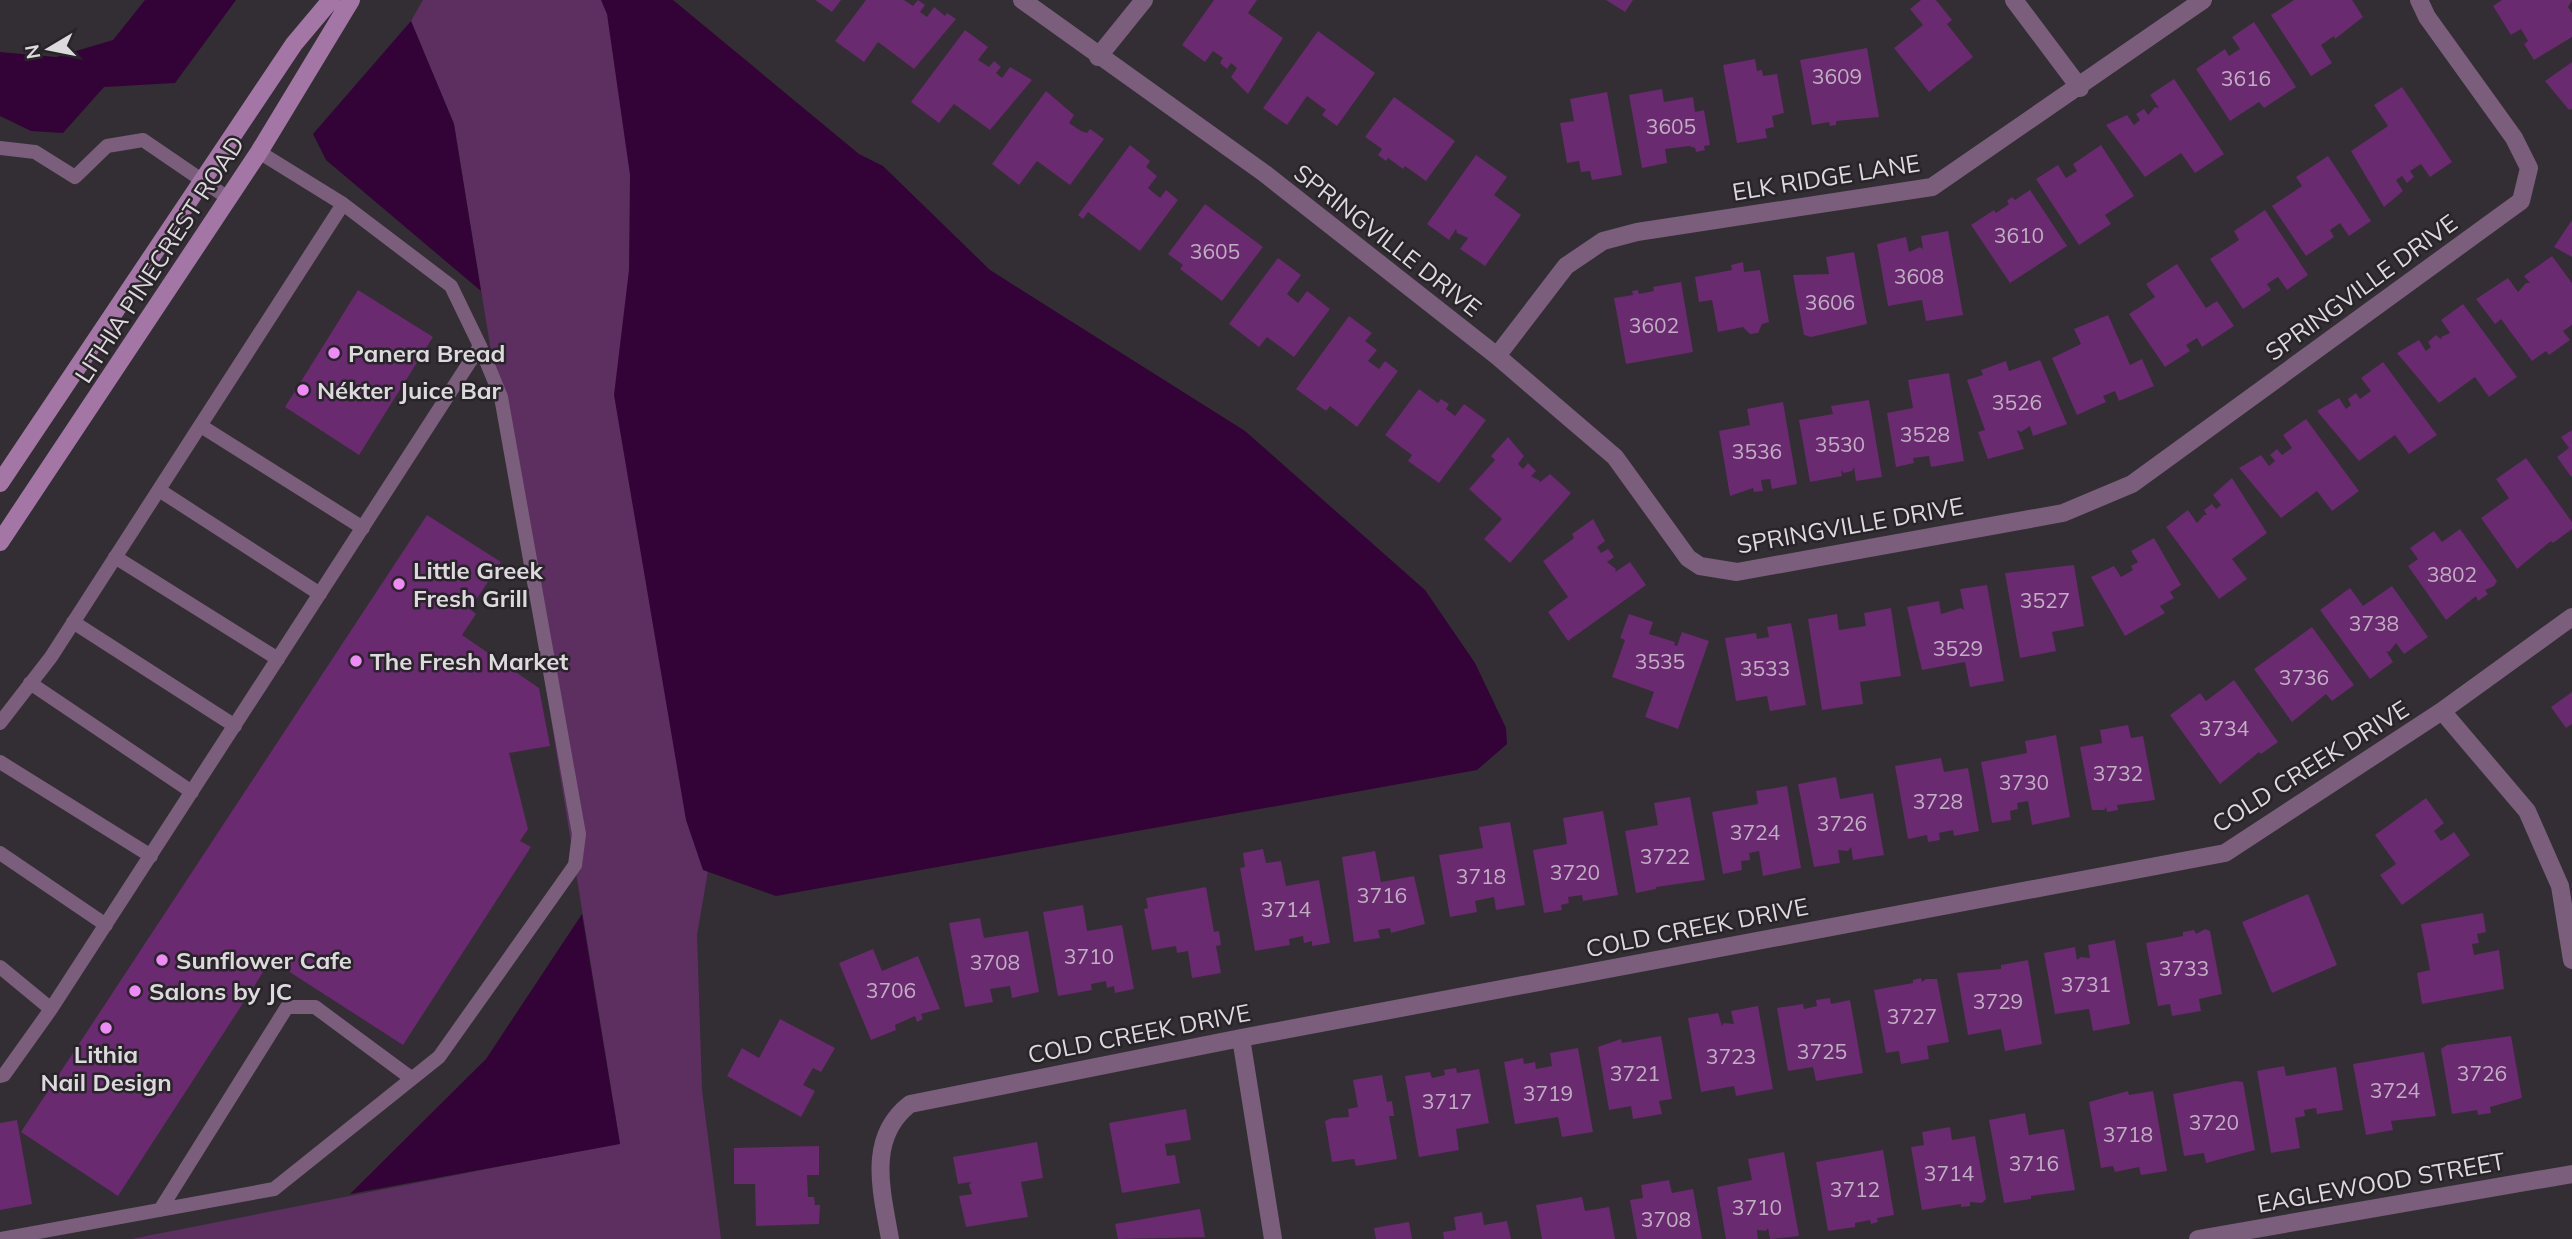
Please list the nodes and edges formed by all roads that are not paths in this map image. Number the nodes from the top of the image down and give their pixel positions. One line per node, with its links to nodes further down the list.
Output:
1 (331, 0): 12 (main road, LITHIA PINECREST ROAD)
2 (351, 0): 11 (main road, LITHIA PINECREST ROAD)
3 (1022, 0): 8 (street, SPRINGVILLE DRIVE)
4 (1144, 0): 8 (street)
5 (2014, 0): 9 (street)
6 (2203, 0): 9 (street, ELK RIDGE LANE)
7 (2419, 0): 16 (street, SPRINGVILLE DRIVE)
8 (1098, 57): 16 (street, SPRINGVILLE DRIVE)
9 (2080, 88): 16 (street, ELK RIDGE LANE)
10 (0, 148): 12 (lane)
11 (259, 152): 13 (main road, LITHIA PINECREST ROAD); 14 (lane)
12 (202, 180): 13 (lane); 18 (main road, LITHIA PINECREST ROAD)
13 (228, 198): 21 (main road, LITHIA PINECREST ROAD)
14 (343, 204): 15 (lane); 17 (lane)
15 (481, 346): 20 (lane); 41 (lane)
16 (1497, 356)
17 (201, 426): 19 (lane); 20 (lane)
18 (0, 483)
19 (159, 490): 22 (lane); 23 (lane)
20 (363, 528): 23 (lane)
21 (0, 541)
22 (115, 557): 25 (lane); 26 (lane)
23 (320, 594): 26 (lane)
24 (2572, 617): 28 (street, COLD CREEK DRIVE)
25 (73, 622): 27 (lane); 30 (lane)
26 (278, 659): 30 (lane)
27 (30, 683): 29 (lane); 32 (lane)
28 (2442, 711): 36 (street); 39 (street, COLD CREEK DRIVE)
29 (0, 723)
30 (235, 726): 32 (lane)
31 (0, 762): 34 (lane)
32 (192, 792): 34 (lane)
33 (0, 853): 35 (lane)
34 (151, 856): 35 (lane)
35 (106, 925): 38 (lane)
36 (2572, 960)
37 (0, 967): 38 (lane)
38 (51, 1009): 40 (lane)
39 (1241, 1038): 45 (street, COLD CREEK DRIVE); 46 (street)
40 (0, 1076)
41 (411, 1078): 43 (lane); 43 (lane)
42 (2572, 1174): 47 (street, EAGLEWOOD STREET)
43 (160, 1210): 44 (lane)
44 (0, 1239)
45 (890, 1239)
46 (1273, 1239)
47 (2198, 1239)

